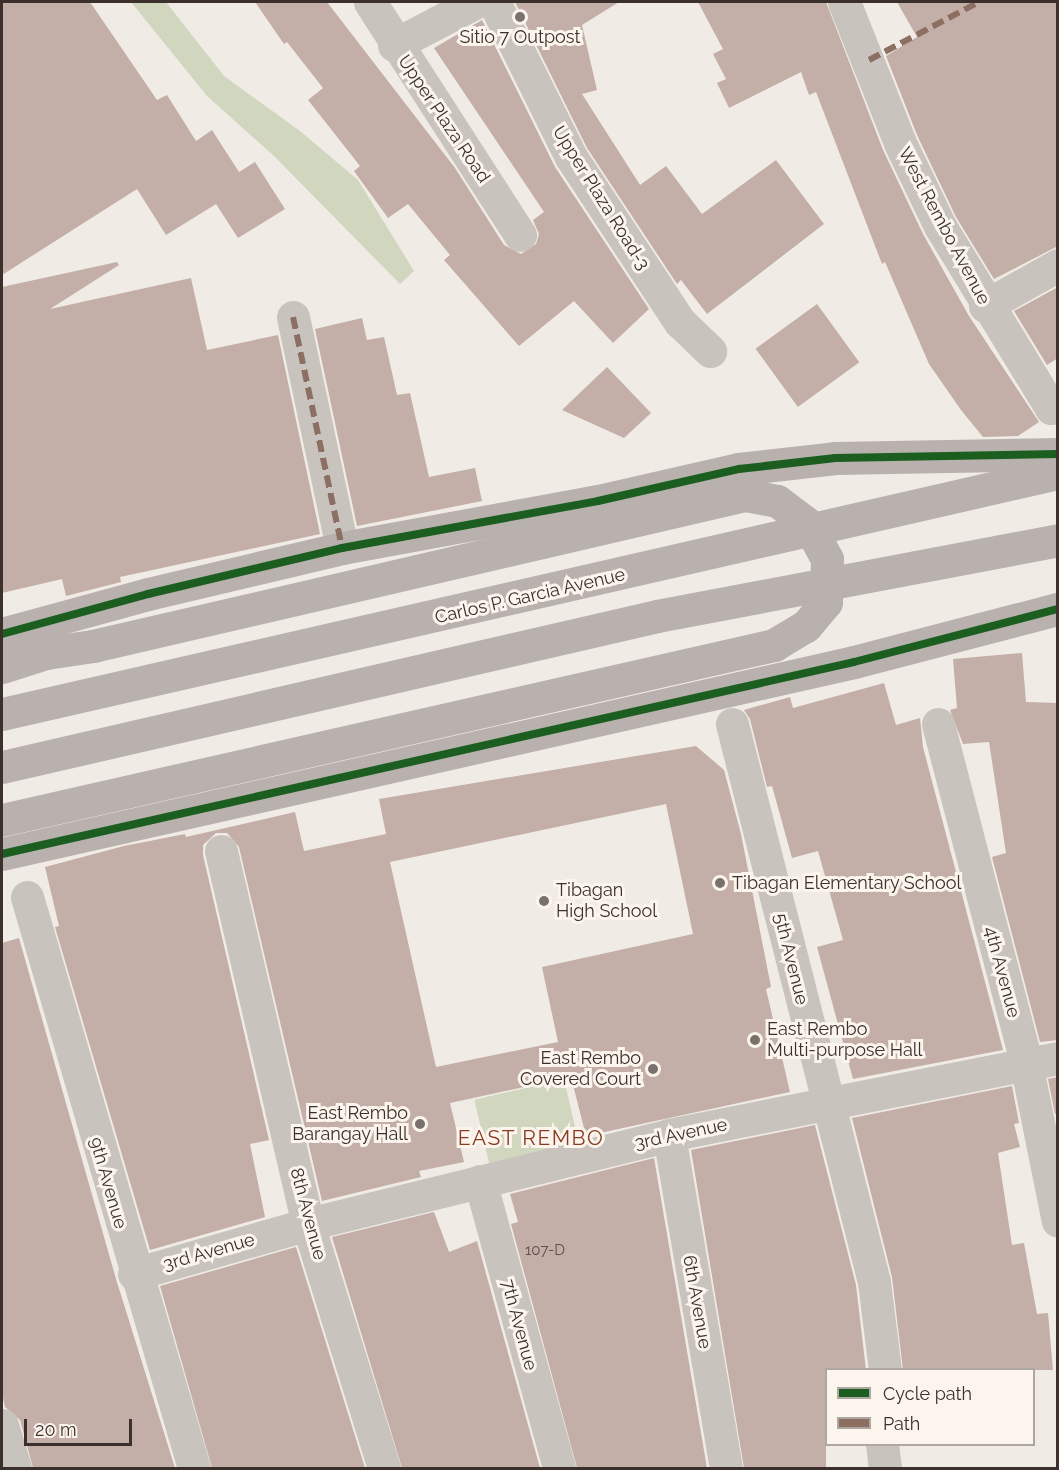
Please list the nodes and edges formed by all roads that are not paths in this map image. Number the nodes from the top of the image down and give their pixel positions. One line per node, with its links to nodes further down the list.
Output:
1 (370, 2): 5 (street, Upper Plaza Road)
2 (476, 2): 5 (street)
3 (494, 2): 10 (street, Upper Plaza Road-3)
4 (844, 2): 8 (street, West Rembo Avenue)
5 (394, 45): 6 (street, Upper Plaza Road)
6 (520, 235)
7 (1058, 265): 8 (street)
8 (985, 306): 11 (street, West Rembo Avenue)
9 (293, 317): 15 (street)
10 (710, 351)
11 (1054, 407)
12 (1058, 454): 15 (main road)
13 (1058, 472): 21 (main road, Carlos P. Garcia Avenue)
14 (1058, 540): 24 (main road)
15 (342, 549): 17 (main road)
16 (1058, 609): 27 (main road)
17 (2, 634)
18 (2, 653): 19 (main road)
19 (46, 654): 20 (main road); 25 (main road, bridge)
20 (2, 667)
21 (2, 714)
22 (732, 724): 31 (street, 5th Avenue)
23 (938, 724): 30 (street, 4th Avenue)
24 (2, 767)
25 (2, 820)
26 (221, 851): 35 (street, 8th Avenue)
27 (2, 854)
28 (27, 897): 36 (street, 9th Avenue)
29 (1058, 1058): 30 (street, 3rd Avenue)
30 (1026, 1063): 31 (street, 3rd Avenue); 34 (street, 4th Avenue)
31 (829, 1106): 32 (street, 3rd Avenue); 37 (street, 5th Avenue)
32 (669, 1135): 33 (street, 3rd Avenue); 44 (street, 6th Avenue)
33 (480, 1181): 35 (street, 3rd Avenue); 43 (street, 7th Avenue)
34 (1058, 1221)
35 (308, 1224): 36 (street, 3rd Avenue); 42 (street, 8th Avenue)
36 (134, 1274): 41 (street, 9th Avenue)
37 (885, 1368)
38 (2, 1425): 40 (street)
39 (882, 1446): 45 (street)
40 (15, 1468)
41 (194, 1468)
42 (384, 1468)
43 (559, 1468)
44 (726, 1468)
45 (885, 1468)

